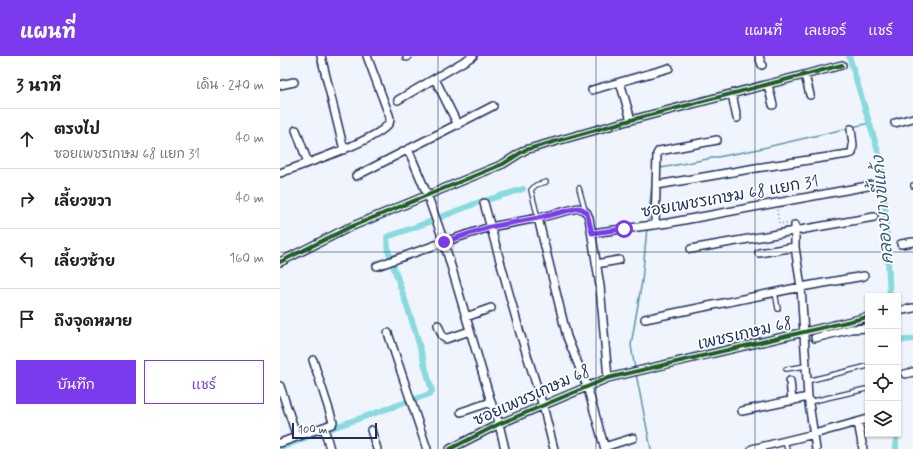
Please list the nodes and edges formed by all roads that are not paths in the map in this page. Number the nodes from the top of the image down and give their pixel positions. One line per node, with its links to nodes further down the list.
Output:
1 (321, 56): 29 (street)
2 (367, 56): 29 (street)
3 (473, 56): 9 (street)
4 (759, 56): 5 (street)
5 (762, 65)
6 (842, 65): 8 (street)
7 (669, 68): 11 (street)
8 (805, 75): 12 (street); 16 (street)
9 (435, 79): 17 (street); 24 (street)
10 (294, 82): 13 (street)
11 (620, 82): 14 (street); 22 (street)
12 (768, 85): 15 (street); 19 (street)
13 (280, 86)
14 (592, 90)
15 (732, 94): 20 (street); 22 (street)
16 (810, 95)
17 (398, 100)
18 (493, 106): 24 (street)
19 (773, 106)
20 (737, 118)
21 (913, 118): 23 (street)
22 (631, 120): 37 (street)
23 (895, 123)
24 (458, 125): 28 (street)
25 (851, 128): 34 (street)
26 (296, 130): 30 (street)
27 (717, 140): 34 (street)
28 (408, 149): 32 (street); 37 (street)
29 (344, 150): 30 (street)
30 (308, 163): 31 (street)
31 (280, 173)
32 (356, 176)
33 (546, 182): 41 (lane)
34 (657, 185): 42 (street)
35 (873, 185): 42 (street, ซอยเพชรเกษม 68 แยก 31)
36 (579, 188): 39 (lane)
37 (427, 194): 46 (street); 53 (street)
38 (484, 203): 43 (street)
39 (585, 210): 41 (street); 45 (street)
40 (874, 217): 44 (street)
41 (538, 218): 43 (street); 85 (street)
42 (655, 225): 45 (street, ซอยเพชรเกษม 68 แยก 31)
43 (490, 227): 46 (street); 90 (street)
44 (795, 228): 49 (street); 50 (street)
45 (592, 233): 54 (street)
46 (444, 242): 55 (street); 63 (street)
47 (913, 242): 48 (street)
48 (901, 244)
49 (795, 247): 51 (street); 57 (street)
50 (691, 249)
51 (759, 253)
52 (619, 260): 54 (street)
53 (280, 262)
54 (596, 264): 81 (street)
55 (377, 266)
56 (864, 276): 57 (street)
57 (801, 287): 58 (street); 72 (street)
58 (775, 292): 61 (lane); 65 (street)
59 (491, 308): 63 (street)
60 (913, 308): 62 (street)
61 (778, 309)
62 (901, 310)
63 (466, 316): 70 (street)
64 (865, 318): 66 (street, เพชรเกษม 68)
65 (644, 319)
66 (850, 322): 69 (street); 72 (street, เพชรเกษม 68)
67 (438, 325): 70 (street)
68 (865, 328): 69 (street)
69 (851, 329): 73 (street)
70 (470, 331): 89 (street)
71 (388, 333): 106 (street)
72 (804, 333): 75 (street); 79 (street, เพชรเกษม 68)
73 (815, 338)
74 (313, 360): 96 (street)
75 (806, 366): 77 (lane); 82 (street)
76 (865, 367): 82 (lane)
77 (786, 369)
78 (913, 372): 80 (street)
79 (628, 374): 81 (street, ซอยเพชรเกษม 68)
80 (905, 374)
81 (608, 378): 85 (street, ซอยเพชรเกษม 68)
82 (806, 381): 87 (street)
83 (790, 382): 88 (street)
84 (280, 386): 99 (street)
85 (587, 386): 90 (street, ซอยเพชรเกษม 68); 103 (street)
86 (865, 389): 87 (lane)
87 (808, 400): 88 (street); 98 (street)
88 (792, 401): 91 (street)
89 (491, 402): 92 (street); 95 (street)
90 (543, 406): 95 (street, ซอยเพชรเกษม 68); 109 (street)
91 (742, 411)
92 (461, 412)
93 (865, 420): 94 (street)
94 (858, 422): 98 (street); 113 (street)
95 (499, 424): 107 (street, ซอยเพชรเกษม 68); 108 (street)
96 (324, 428): 99 (street); 104 (street)
97 (371, 430): 105 (street)
98 (814, 434): 101 (street); 112 (street)
99 (297, 437): 102 (street)
100 (633, 438): 103 (street)
101 (785, 441): 110 (street); 111 (lane)
102 (280, 443)
103 (605, 448)
104 (330, 449)
105 (377, 449)
106 (427, 449)
107 (450, 449)
108 (505, 449)
109 (554, 449)
110 (752, 449)
111 (787, 449)
112 (816, 449)
113 (863, 449)

